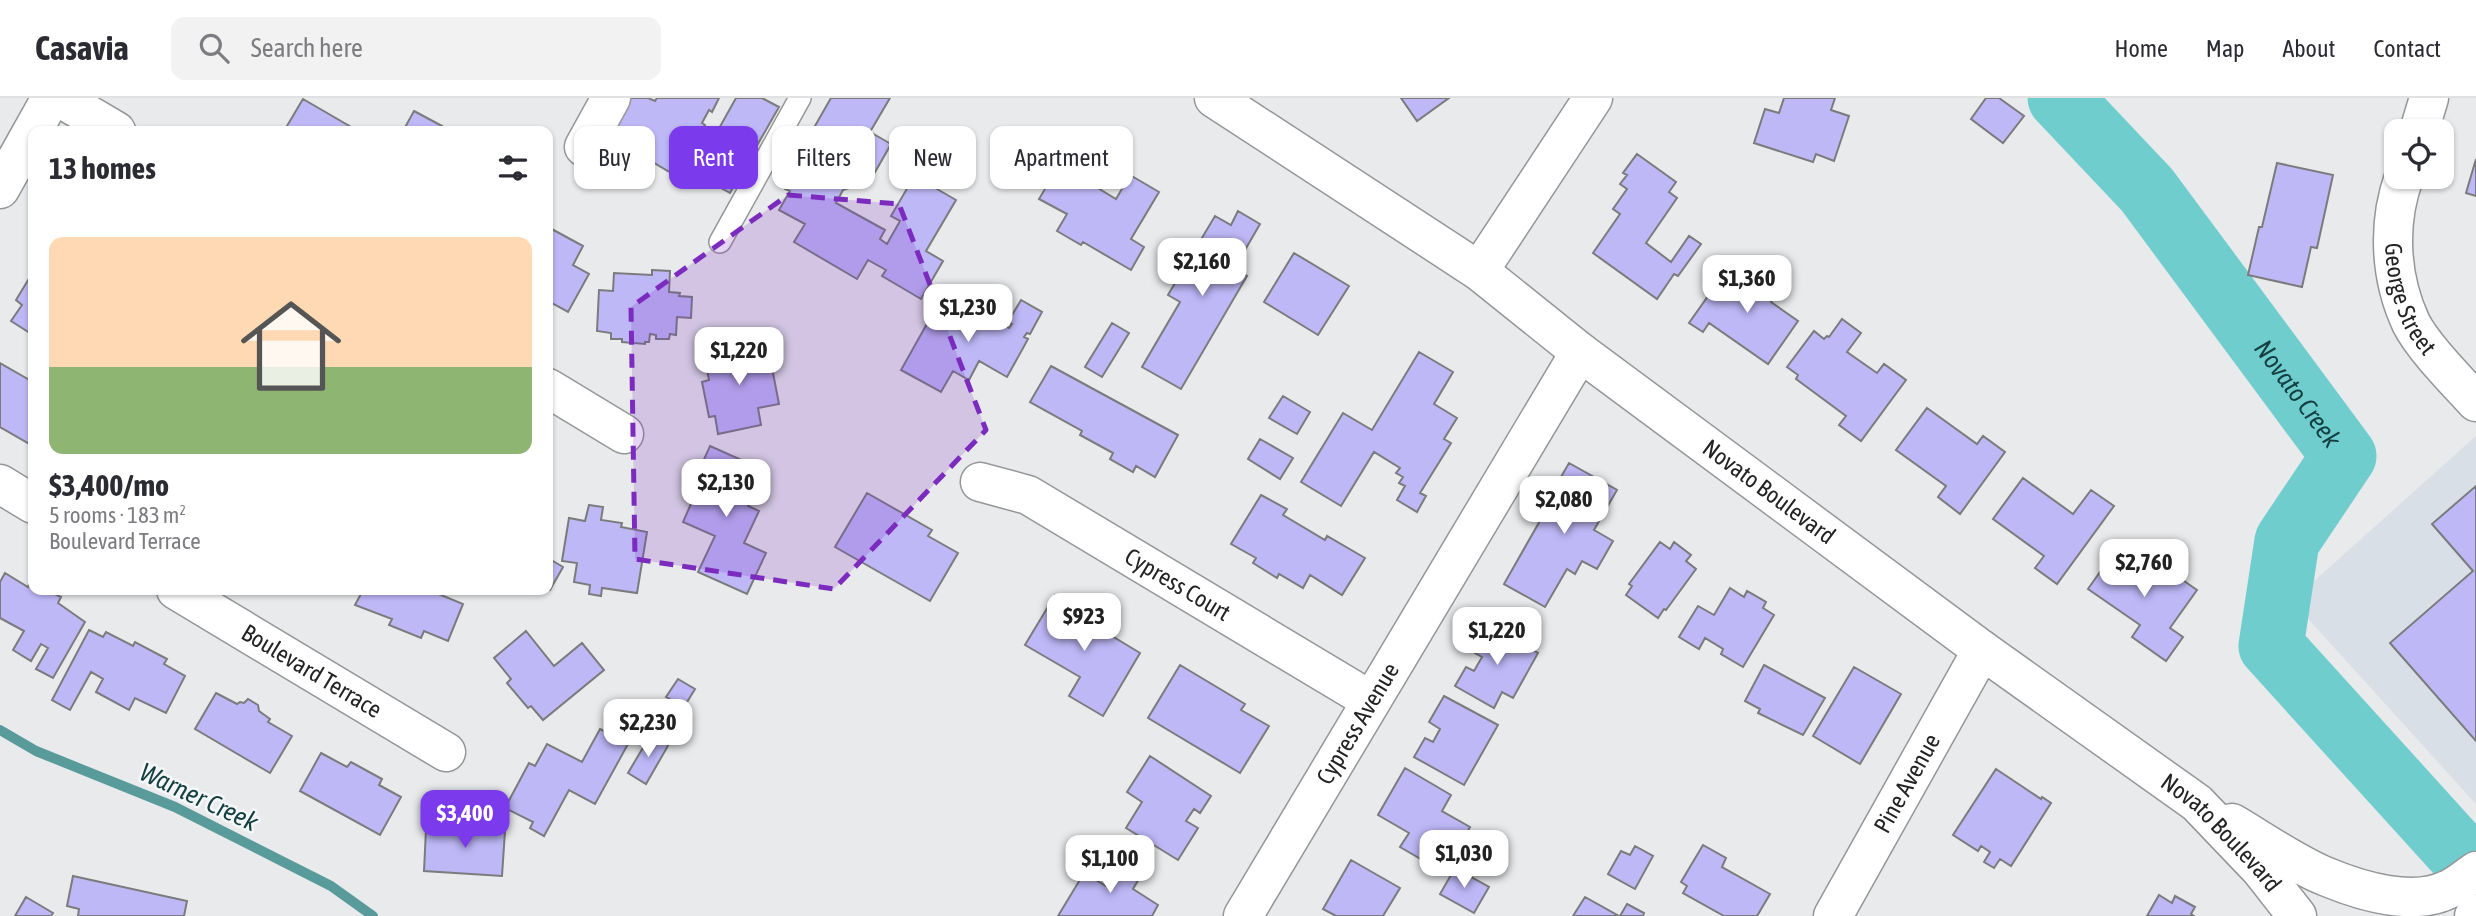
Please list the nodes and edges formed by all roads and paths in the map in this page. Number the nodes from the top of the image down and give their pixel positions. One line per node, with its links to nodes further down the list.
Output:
1 (51, 98): 9 (street)
2 (60, 98): 10 (street)
3 (611, 98): 11 (street)
4 (800, 98): 15 (lane)
5 (1214, 98): 16 (street, Novato Boulevard)
6 (1593, 98): 16 (street)
7 (2429, 98): 8 (street)
8 (2423, 119)
9 (35, 126)
10 (108, 126)
11 (596, 126)
12 (28, 139): 13 (street)
13 (0, 188)
14 (2400, 189): 19 (street, George Street)
15 (720, 242)
16 (1479, 271): 17 (street, Novato Boulevard)
17 (1580, 352): 25 (street, Novato Boulevard); 26 (street, Cypress Avenue)
18 (553, 391): 20 (street)
19 (2476, 402)
20 (624, 434)
21 (980, 482): 26 (street, Cypress Court)
22 (0, 484): 23 (street)
23 (28, 501)
24 (184, 595): 27 (street, Boulevard Terrace)
25 (1982, 650): 28 (street, Novato Boulevard); 31 (street, Pine Avenue)
26 (1370, 700): 30 (street, Cypress Avenue)
27 (446, 752)
28 (2197, 803): 29 (street); 32 (street, Novato Boulevard)
29 (2469, 898)
30 (1243, 916)
31 (1833, 916)
32 (2297, 916)

